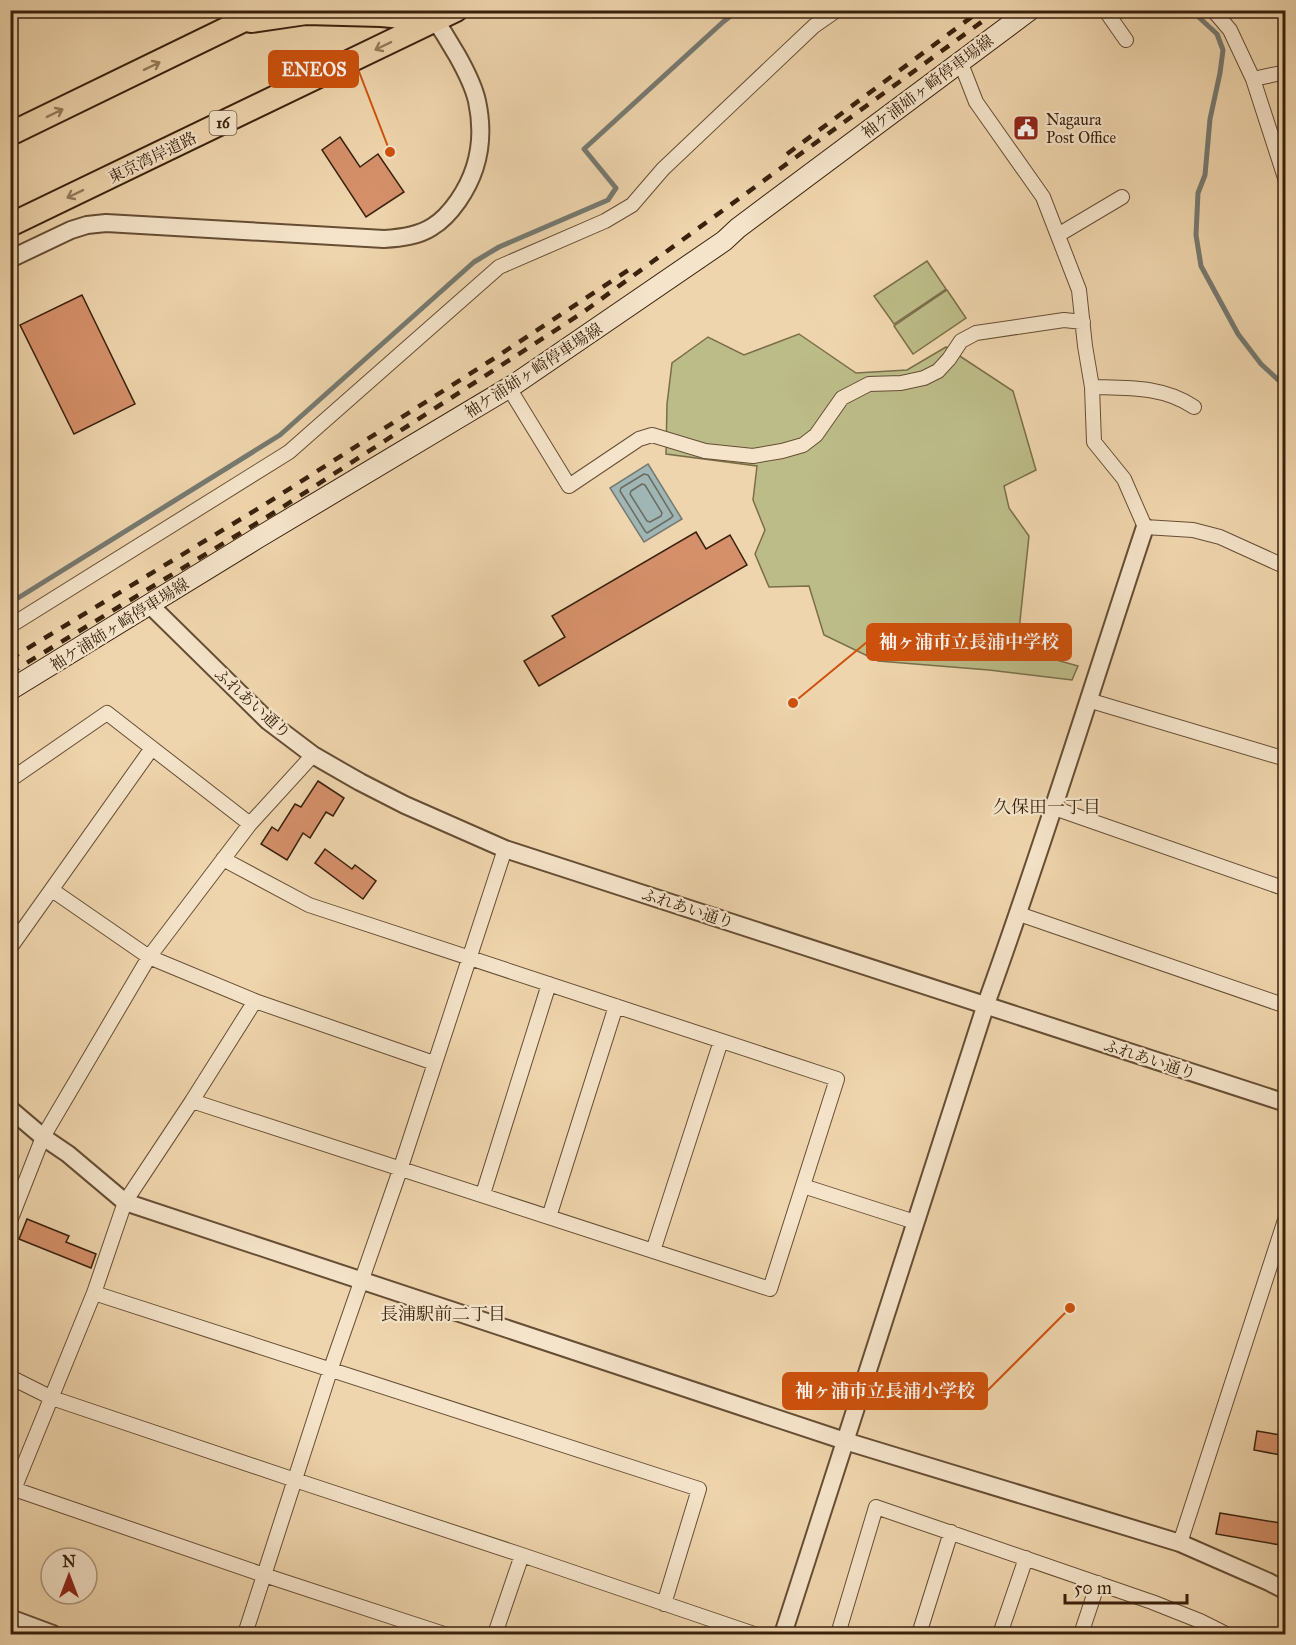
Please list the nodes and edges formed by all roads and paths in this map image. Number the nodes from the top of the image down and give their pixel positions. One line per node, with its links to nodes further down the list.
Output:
1 (265, 10): 7 (highway)
2 (837, 10): 25 (street)
3 (1030, 10): 9 (main road, 袖ケ浦姉ヶ崎停車場線)
4 (1105, 10): 8 (street)
5 (1213, 10): 11 (street)
6 (440, 14): 7 (highway); 15 (highway, 東京湾岸道路 / 16, one-way to 15); 17 (street)
7 (240, 22): 12 (highway, one-way to 7)
8 (1126, 40)
9 (960, 61): 16 (street); 20 (main road, 袖ケ浦姉ヶ崎停車場線)
10 (1286, 72): 11 (street)
11 (1253, 79): 13 (street)
12 (10, 134)
13 (1286, 181)
14 (1122, 197): 16 (street)
15 (10, 225)
16 (1058, 235): 18 (street)
17 (10, 259)
18 (1083, 322): 19 (street); 20 (street)
19 (1092, 387): 21 (street); 22 (street)
20 (509, 388): 24 (main road, 袖ケ浦姉ヶ崎停車場線)
21 (1194, 407)
22 (1145, 527): 23 (street); 27 (street)
23 (1286, 567)
24 (150, 605): 26 (main road, 袖ケ浦姉ヶ崎停車場線); 29 (street, ふれあい通り)
25 (10, 626)
26 (10, 690)
27 (1088, 699): 30 (street); 32 (street)
28 (153, 748): 31 (street); 33 (street); 37 (street)
29 (312, 755): 33 (street); 34 (street, ふれあい通り)
30 (1286, 759)
31 (10, 780)
32 (1054, 808): 36 (street); 38 (street)
33 (250, 824): 35 (street)
34 (505, 849): 41 (street); 44 (street, ふれあい通り)
35 (223, 859): 40 (street); 41 (street)
36 (1286, 889)
37 (52, 891): 39 (street); 40 (street)
38 (1018, 914): 44 (street); 46 (street)
39 (10, 948)
40 (149, 957): 43 (street); 52 (street)
41 (469, 958): 42 (street); 48 (street)
42 (549, 984): 45 (street); 55 (street)
43 (255, 1001): 48 (street); 49 (street)
44 (986, 1004): 50 (street, ふれあい通り); 60 (street)
45 (616, 1006): 47 (street); 57 (street)
46 (1286, 1006)
47 (722, 1041): 54 (street); 61 (street)
48 (434, 1063): 53 (street)
49 (192, 1101): 53 (street); 56 (street)
50 (1286, 1103)
51 (10, 1109): 52 (street)
52 (43, 1137): 56 (street); 59 (street)
53 (400, 1170): 55 (street); 62 (street)
54 (803, 1186): 60 (street); 61 (street)
55 (483, 1194): 57 (street)
56 (125, 1202): 62 (street); 63 (street)
57 (549, 1217): 61 (street)
58 (1286, 1217): 71 (street)
59 (10, 1221)
60 (915, 1222): 67 (street)
61 (653, 1251)
62 (363, 1280): 64 (street); 67 (street)
63 (93, 1293): 64 (street); 66 (street)
64 (330, 1371): 68 (street); 77 (street)
65 (10, 1377): 66 (street)
66 (52, 1398): 68 (street); 69 (street)
67 (845, 1441): 71 (street); 84 (street)
68 (295, 1480): 72 (street); 74 (street)
69 (12, 1494): 74 (street)
70 (951, 1532): 73 (street); 85 (street); 86 (street)
71 (1180, 1543): 76 (street)
72 (522, 1555): 77 (street); 82 (street)
73 (1026, 1558): 75 (street); 87 (street)
74 (264, 1575): 80 (street); 81 (street)
75 (1098, 1583): 88 (street); 89 (street)
76 (1286, 1591)
77 (664, 1604): 83 (street)
78 (10, 1618): 79 (street)
79 (54, 1635)
80 (245, 1635)
81 (444, 1635)
82 (495, 1635)
83 (754, 1635)
84 (783, 1635)
85 (838, 1635)
86 (919, 1635)
87 (1000, 1635)
88 (1081, 1635)
89 (1226, 1635)

